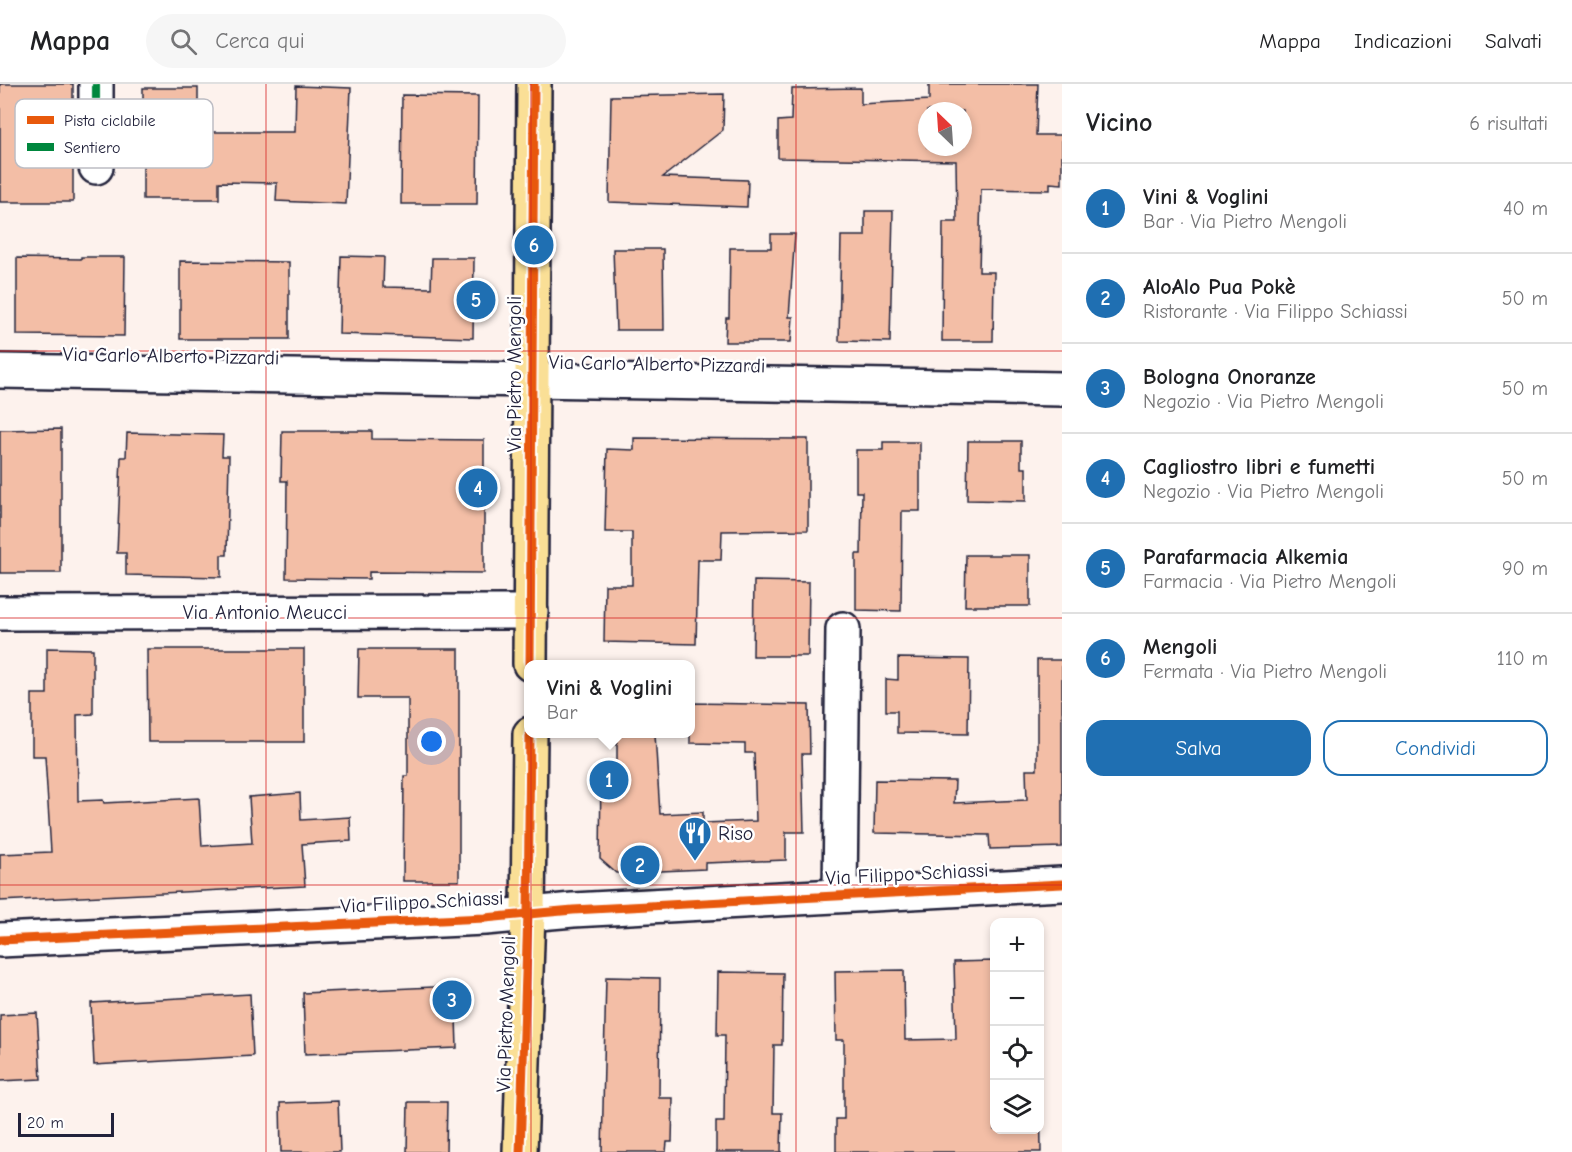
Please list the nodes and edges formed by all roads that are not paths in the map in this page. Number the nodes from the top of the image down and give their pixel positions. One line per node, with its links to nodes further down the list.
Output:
1 (534, 84): 3 (main road, Via Pietro Mengoli)
2 (0, 371): 3 (street, Via Carlo Alberto Pizzardi)
3 (532, 380): 4 (street, Via Carlo Alberto Pizzardi); 5 (main road, Via Pietro Mengoli)
4 (1062, 389)
5 (531, 612): 6 (street, Via Antonio Meucci); 8 (main road, Via Pietro Mengoli)
6 (0, 614)
7 (843, 628): 11 (street, Via Filippo Schiassi)
8 (530, 660)
9 (530, 738): 12 (main road, Via Pietro Mengoli)
10 (1062, 884): 11 (street, Via Filippo Schiassi)
11 (840, 896): 12 (street, Via Filippo Schiassi)
12 (528, 913): 13 (street, Via Filippo Schiassi); 14 (main road, Via Pietro Mengoli)
13 (0, 940)
14 (519, 1152)

